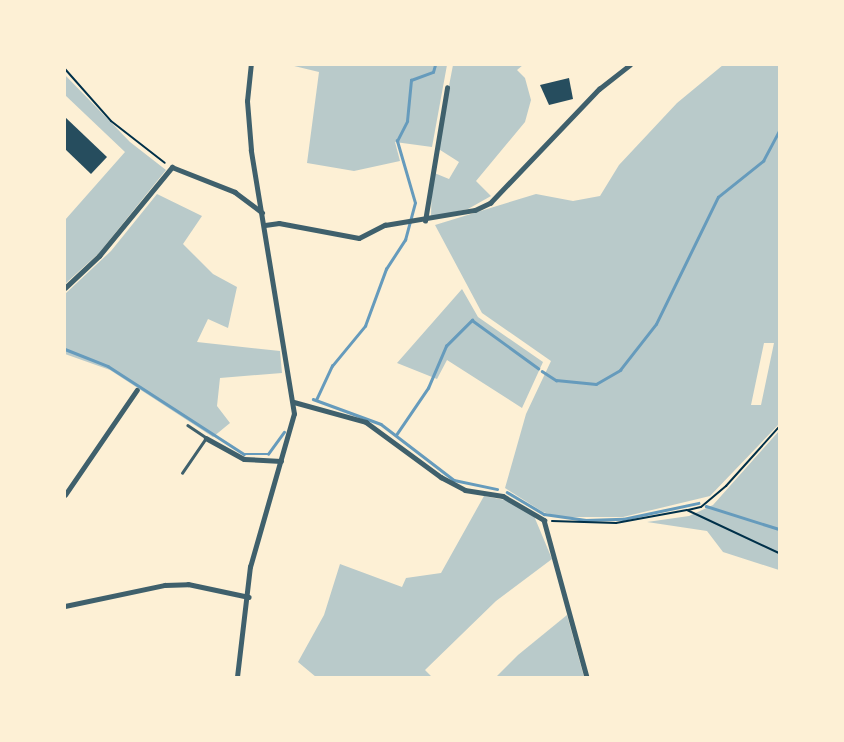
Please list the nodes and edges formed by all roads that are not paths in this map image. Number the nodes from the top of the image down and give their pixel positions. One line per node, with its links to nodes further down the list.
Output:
1 (251, 65): 4 (street)
2 (630, 65): 5 (street)
3 (447, 88): 5 (street)
4 (262, 212): 6 (street); 7 (street)
5 (425, 221): 6 (street)
6 (265, 225): 9 (street)
7 (65, 288)
8 (137, 390): 14 (street)
9 (294, 402): 12 (street); 18 (street)
10 (188, 426): 11 (lane)
11 (206, 438): 12 (street); 13 (lane)
12 (281, 461): 15 (street)
13 (183, 473)
14 (65, 495)
15 (249, 597): 16 (street); 17 (street)
16 (65, 606)
17 (237, 677)
18 (587, 677)

